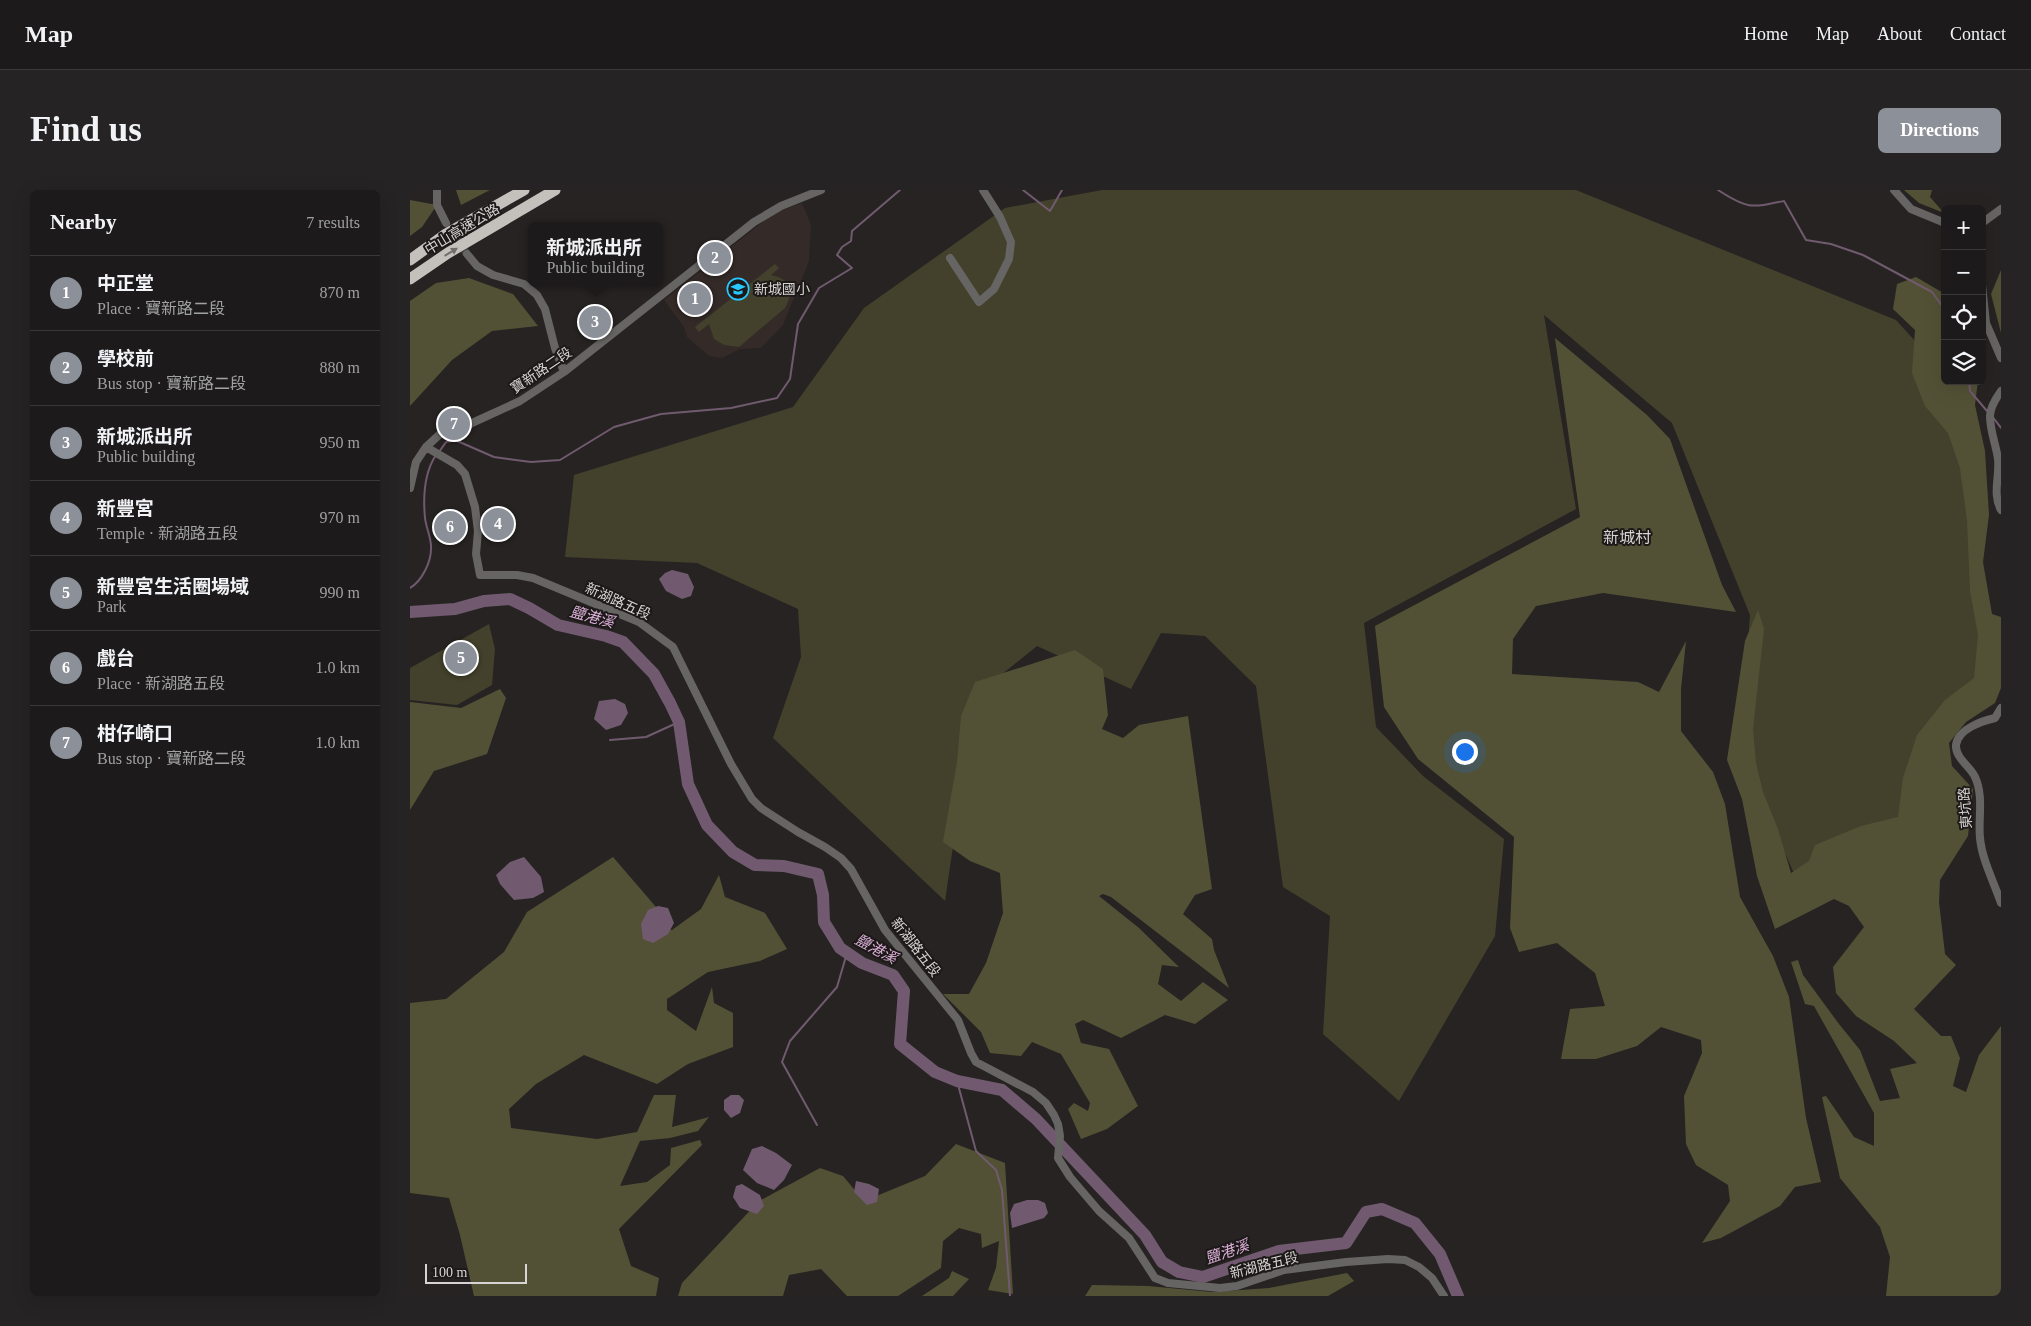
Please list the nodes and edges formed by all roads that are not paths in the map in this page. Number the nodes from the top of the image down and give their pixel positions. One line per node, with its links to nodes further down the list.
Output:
1 (437, 190): 10 (street)
2 (524, 190): 13 (highway, 中山高速公路)
3 (555, 190): 14 (highway, 中山高速公路, one-way to 3)
4 (821, 190): 17 (street, 寶新路二段)
5 (983, 190): 12 (street)
6 (1894, 190): 9 (street)
7 (2001, 209): 8 (street)
8 (1986, 219)
9 (1941, 220)
10 (446, 223)
11 (467, 254): 17 (street)
12 (950, 258)
13 (410, 260)
14 (410, 279)
15 (1983, 295): 16 (street)
16 (2001, 358)
17 (564, 372): 19 (street, 寶新路二段)
18 (2001, 391): 21 (street)
19 (426, 447): 20 (street, 寶新路二段); 24 (street, 新湖路五段)
20 (410, 488)
21 (2001, 510)
22 (2001, 708): 23 (street, 東坑路)
23 (2001, 904)
24 (1444, 1296)

